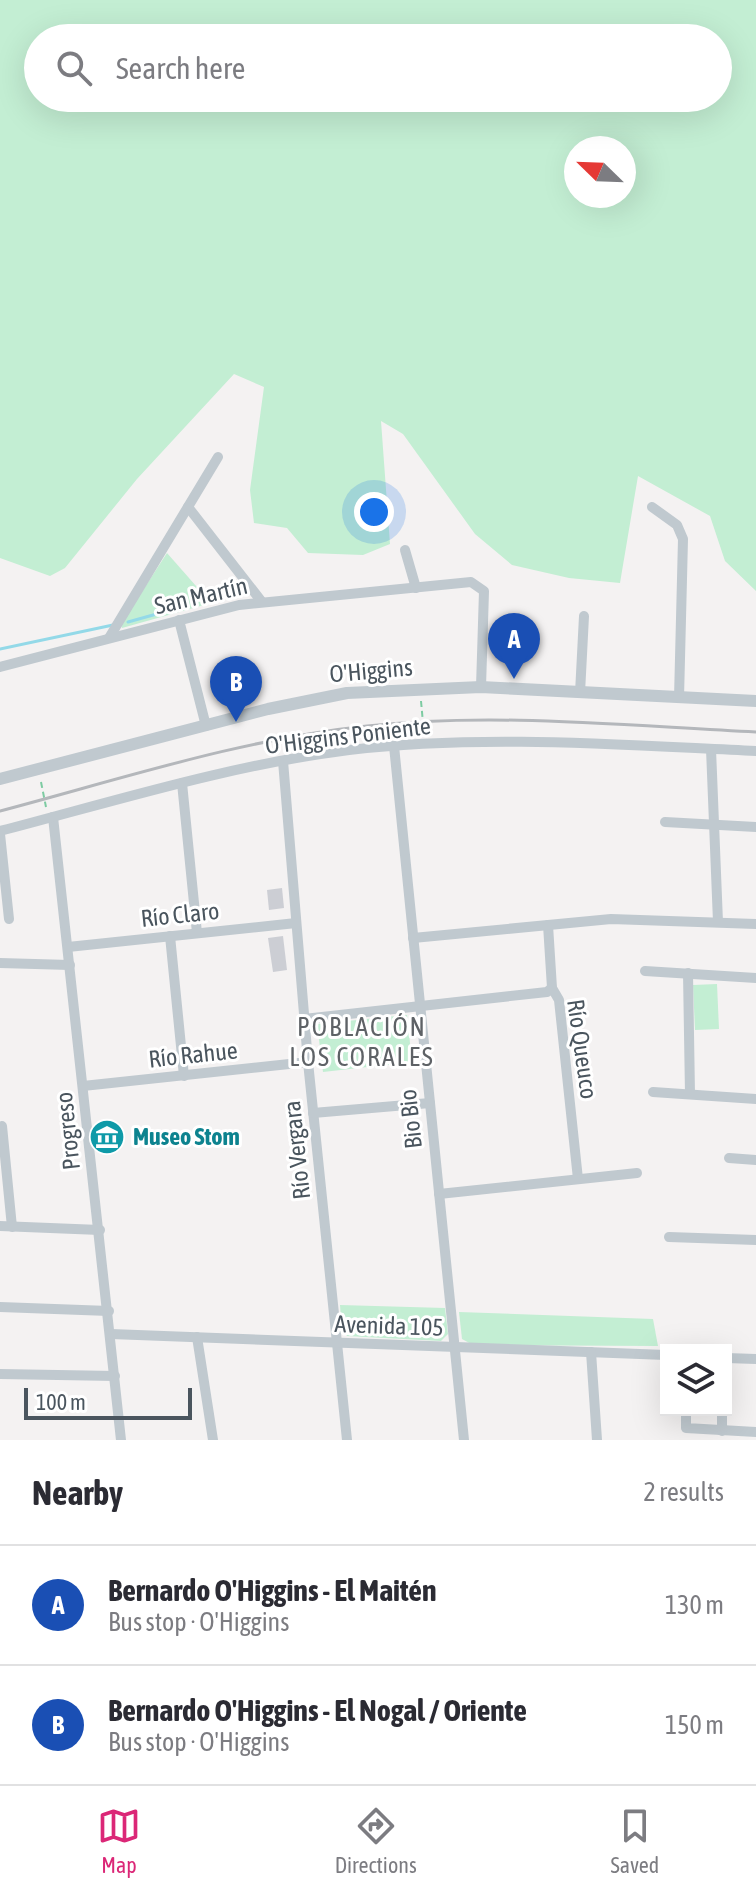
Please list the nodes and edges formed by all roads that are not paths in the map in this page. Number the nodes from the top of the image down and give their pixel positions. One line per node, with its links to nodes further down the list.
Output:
1 (218, 457): 2 (street)
2 (188, 507): 6 (street); 9 (street)
3 (652, 507): 13 (street)
4 (405, 550): 5 (street)
5 (416, 588): 6 (street, San Martín); 11 (street, San Martín)
6 (262, 602): 8 (street, San Martín)
7 (584, 616): 12 (street)
8 (179, 620): 9 (street, San Martín); 15 (street)
9 (109, 638): 10 (street, San Martín)
10 (0, 667)
11 (481, 687): 12 (street, O'Higgins); 15 (street, O'Higgins)
12 (580, 693): 13 (street, O'Higgins)
13 (679, 698): 14 (street, O'Higgins)
14 (756, 701)
15 (206, 726): 20 (street, O'Higgins)
16 (394, 746): 17 (street, O'Higgins Poniente); 19 (street, O'Higgins Poniente); 34 (street, Bio Bio)
17 (711, 749): 18 (street, O'Higgins Poniente); 24 (street)
18 (756, 751)
19 (283, 761): 21 (street, O'Higgins Poniente); 29 (street, Río Vergara)
20 (0, 779)
21 (182, 783): 22 (street, O'Higgins Poniente); 32 (street)
22 (53, 817): 26 (street, O'Higgins Poniente); 35 (street, Progreso)
23 (665, 822): 24 (street)
24 (714, 824): 25 (street); 28 (street)
25 (756, 827)
26 (0, 832): 27 (street)
27 (9, 919)
28 (718, 922): 30 (street); 31 (street)
29 (296, 923): 32 (street, Río Claro); 43 (street, Río Vergara)
30 (756, 924)
31 (548, 925): 34 (street); 41 (street, Río Queuco)
32 (197, 933): 33 (street, Río Claro)
33 (170, 936): 35 (street, Río Claro); 45 (street)
34 (413, 938): 42 (street, Bio Bio)
35 (68, 947): 37 (street, Progreso)
36 (0, 963): 37 (street)
37 (70, 965): 46 (street, Progreso)
38 (645, 971): 39 (street)
39 (688, 973): 40 (street); 48 (street)
40 (756, 978)
41 (552, 988): 42 (street); 56 (street, Río Queuco)
42 (420, 1006): 43 (street); 50 (street, Bio Bio)
43 (304, 1019): 44 (street, Río Vergara)
44 (308, 1062): 45 (street, Río Rahue); 51 (street, Río Vergara)
45 (184, 1076): 46 (street, Río Rahue)
46 (83, 1086): 60 (street, Progreso)
47 (653, 1092): 48 (street)
48 (690, 1094): 49 (street)
49 (756, 1099)
50 (430, 1103): 51 (street); 57 (street, Bio Bio)
51 (313, 1113): 67 (street, Río Vergara)
52 (2, 1126): 59 (street)
53 (729, 1158): 54 (street)
54 (756, 1160)
55 (637, 1173): 56 (street)
56 (578, 1179): 57 (street)
57 (439, 1194): 68 (street, Bio Bio)
58 (0, 1226): 59 (street)
59 (12, 1227): 60 (street)
60 (100, 1230): 64 (street, Progreso)
61 (669, 1237): 62 (street)
62 (756, 1240)
63 (0, 1307): 64 (street)
64 (109, 1311): 65 (street, Progreso)
65 (111, 1334): 66 (street, Avenida 105); 74 (street, Progreso)
66 (197, 1337): 67 (street, Avenida 105); 80 (street)
67 (338, 1344): 68 (street, Avenida 105); 81 (street, Río Vergara)
68 (455, 1349): 69 (street, Avenida 105); 82 (street, Bio Bio)
69 (591, 1352): 70 (street, Avenida 105); 83 (street)
70 (660, 1355)
71 (732, 1358): 72 (street)
72 (756, 1359)
73 (0, 1374): 74 (street)
74 (115, 1376): 79 (street, Progreso)
75 (686, 1416): 77 (street)
76 (722, 1416): 77 (street)
77 (722, 1431): 78 (street)
78 (756, 1432)
79 (121, 1440)
80 (213, 1440)
81 (347, 1440)
82 (464, 1440)
83 (597, 1440)

